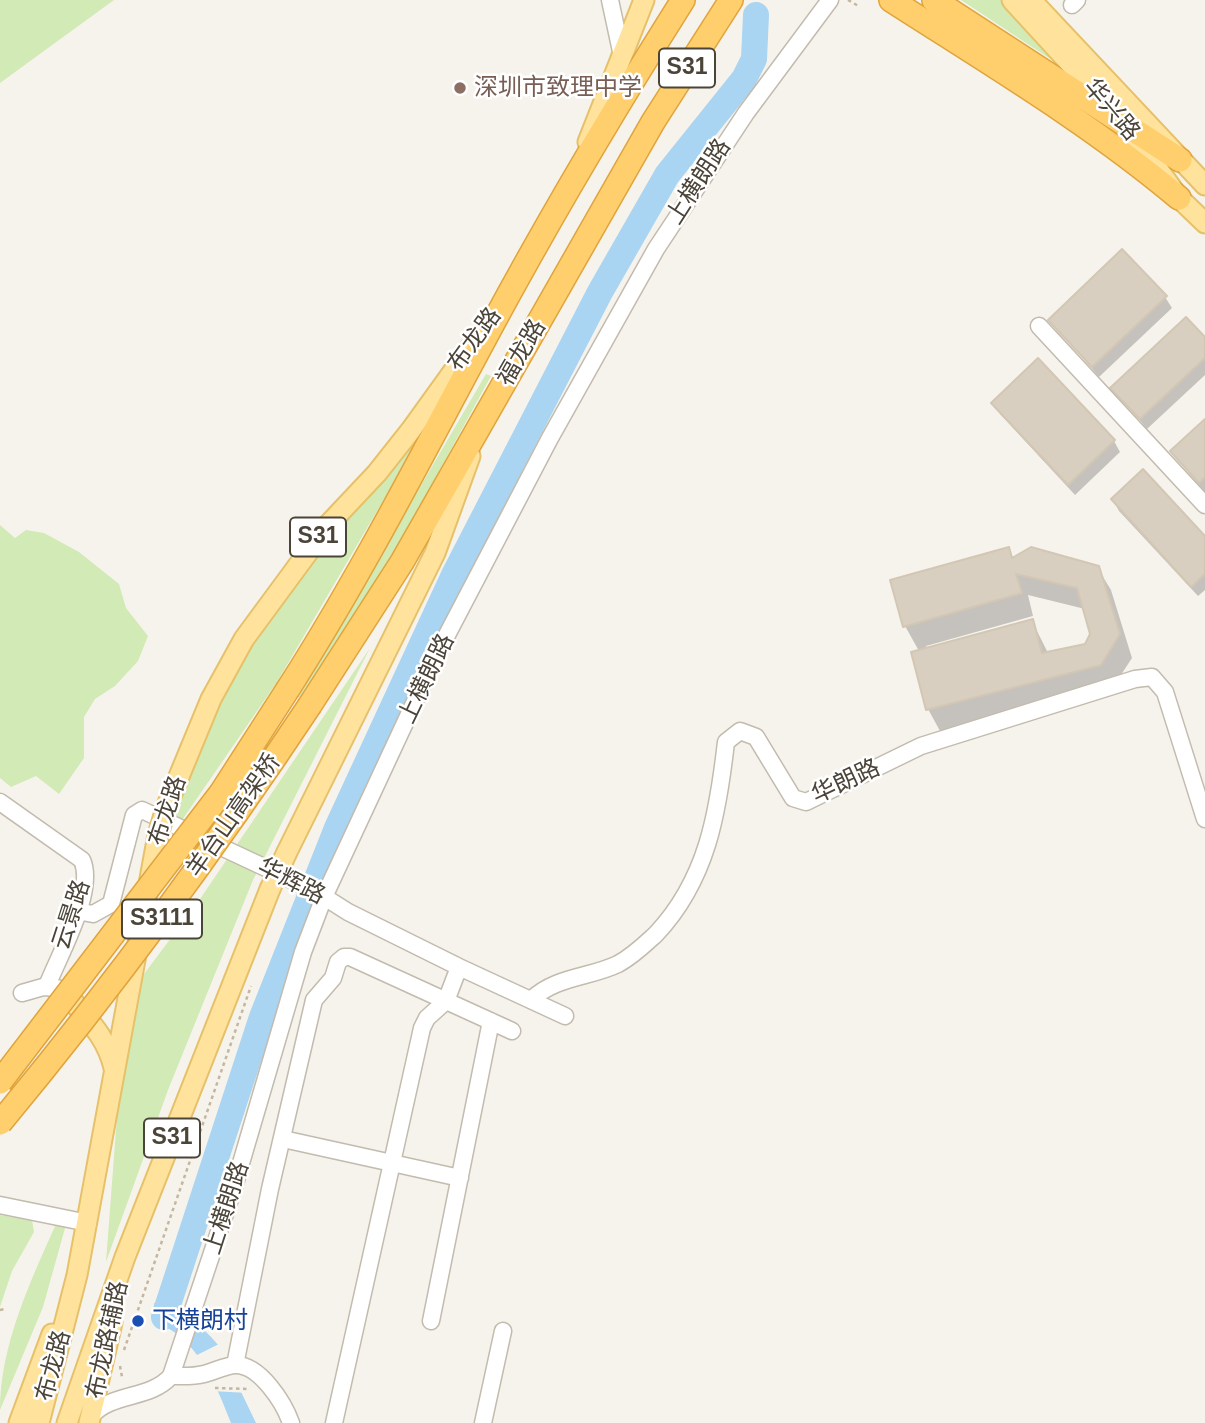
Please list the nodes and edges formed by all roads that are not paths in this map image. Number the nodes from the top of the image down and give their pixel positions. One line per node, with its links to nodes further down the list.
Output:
1 (610, 0): 11 (street)
2 (644, 0): 11 (main road)
3 (684, 0): 14 (highway, 福龙路 / S31)
4 (743, 0): 10 (highway)
5 (830, 0): 26 (street, 上横朗路)
6 (891, 0): 16 (highway)
7 (934, 0): 12 (highway)
8 (1012, 0): 12 (main road, 华兴路)
9 (1031, 0): 13 (main road, 华兴路)
10 (727, 7): 20 (highway, 福龙路 / S31)
11 (621, 63): 14 (main road)
12 (1124, 121): 13 (highway); 16 (main road, 华兴路)
13 (1180, 160): 15 (main road, 华兴路)
14 (572, 184): 18 (highway, 福龙路 / S31)
15 (1205, 185)
16 (1179, 198): 17 (main road, 华兴路)
17 (1205, 223)
18 (510, 292): 22 (highway, 福龙路 / S3111); 29 (main road, 布龙路 / S31, bridge)
19 (1039, 326): 21 (street)
20 (484, 420): 23 (highway, 福龙路 / S3111); 46 (main road, 布龙路 / S31, bridge)
21 (1205, 505)
22 (288, 689): 39 (highway, 羊台山高架桥 / S3111, bridge)
23 (310, 705): 40 (highway, 羊台山高架桥 / S3111, bridge)
24 (0, 802): 27 (street, 云景路)
25 (1205, 819): 33 (street, 华朗路)
26 (315, 892): 27 (street, 华辉路); 28 (street, 华辉路); 52 (street, 上横朗路)
27 (77, 911): 30 (street, 云景路)
28 (459, 967): 33 (street, 华辉路); 34 (street)
29 (132, 979): 32 (main road); 38 (main road, 布龙路 / S31)
30 (47, 986): 31 (street); 32 (street)
31 (22, 993)
32 (70, 998): 38 (main road)
33 (531, 1000): 35 (street, 华辉路)
34 (446, 1001): 36 (street); 41 (street); 42 (street)
35 (565, 1016)
36 (491, 1021): 37 (street); 43 (street)
37 (512, 1031)
38 (116, 1076): 45 (main road, 布龙路 / S31)
39 (0, 1082)
40 (0, 1123)
41 (283, 1139): 42 (street); 51 (street)
42 (392, 1163): 43 (street); 59 (street)
43 (460, 1178): 48 (street)
44 (0, 1205): 45 (street)
45 (88, 1223): 47 (main road, 布龙路 / S31)
46 (125, 1257): 50 (main road, 布龙路辅路); 57 (main road, 布龙路 / S31)
47 (77, 1275): 55 (main road, 布龙路辅路); 56 (main road, 布龙路 / S31)
48 (431, 1321)
49 (503, 1331): 60 (street)
50 (112, 1365): 53 (street); 54 (main road, 布龙路辅路)
51 (235, 1365): 52 (street); 58 (street)
52 (171, 1376): 53 (street)
53 (130, 1397): 54 (street)
54 (90, 1420)
55 (19, 1423)
56 (39, 1423)
57 (67, 1423)
58 (291, 1423)
59 (334, 1423)
60 (483, 1423)

